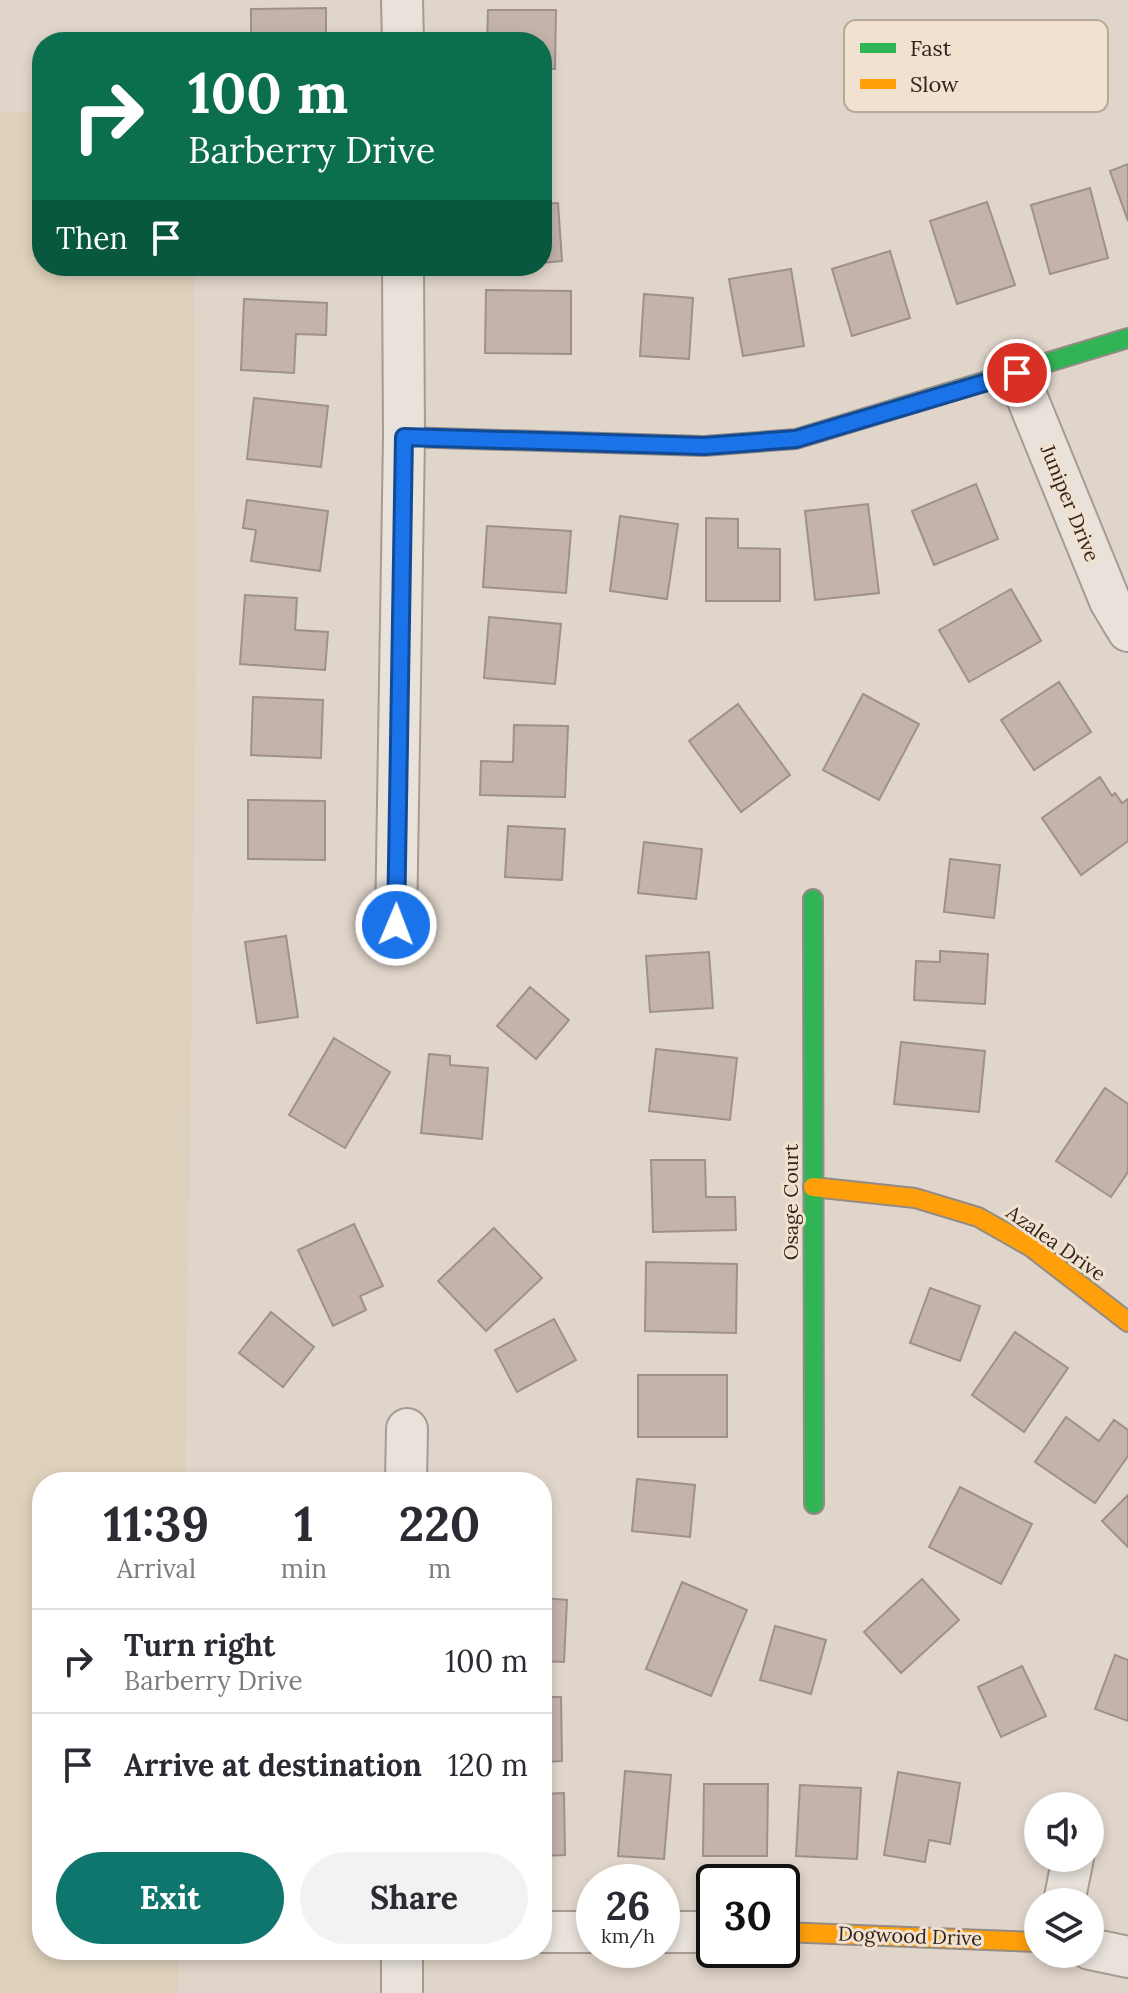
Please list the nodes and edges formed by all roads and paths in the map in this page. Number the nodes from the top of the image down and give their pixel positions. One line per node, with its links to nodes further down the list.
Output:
1 (402, 0): 2 (street)
2 (403, 32)
3 (403, 276): 6 (street)
4 (1128, 338): 5 (street)
5 (1017, 373): 6 (street); 7 (street, Juniper Drive)
6 (404, 437): 9 (street)
7 (1128, 631)
8 (813, 899): 10 (street, Osage Court)
9 (396, 925)
10 (813, 1187): 11 (street, Azalea Drive); 14 (street, Osage Court)
11 (1128, 1322)
12 (407, 1429): 13 (street)
13 (406, 1472)
14 (814, 1504)
15 (552, 1932): 16 (street)
16 (576, 1932)
17 (800, 1933): 18 (street, Dogwood Drive)
18 (1024, 1941)
19 (1104, 1952): 20 (street)
20 (1128, 1957)
21 (402, 1960): 22 (street)
22 (402, 1993)

